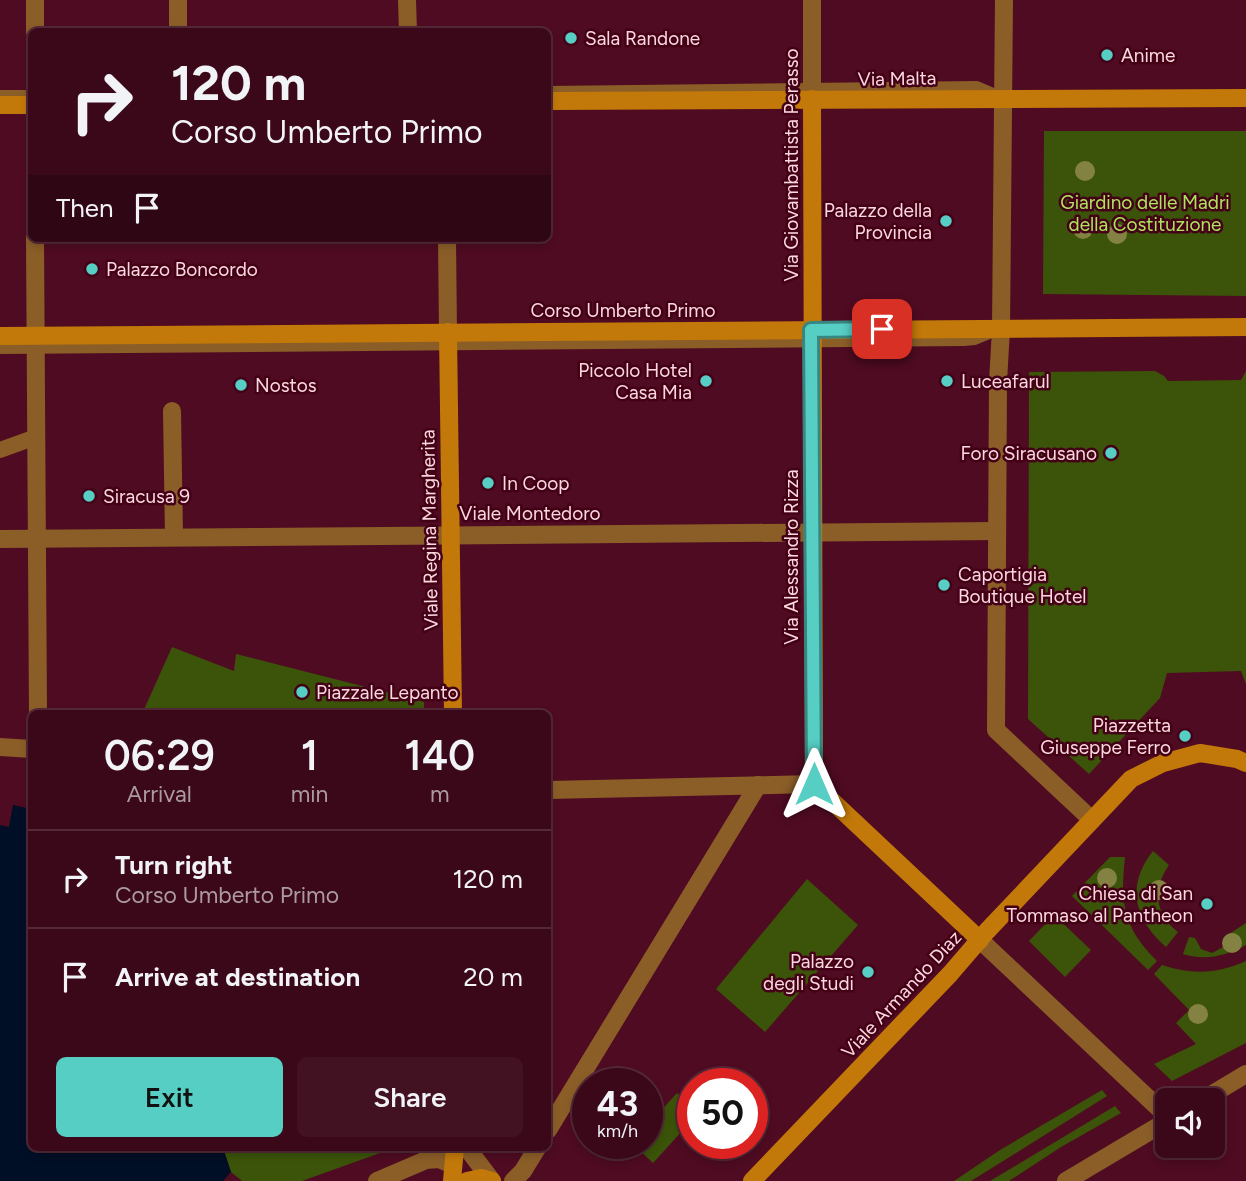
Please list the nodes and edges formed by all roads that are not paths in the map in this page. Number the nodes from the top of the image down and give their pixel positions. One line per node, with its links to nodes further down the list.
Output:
1 (35, 0): 6 (street)
2 (178, 0): 7 (street)
3 (407, 0): 8 (street)
4 (812, 0): 10 (street, Via Giovambattista Perasso)
5 (1004, 0): 13 (street)
6 (35, 28)
7 (178, 28)
8 (408, 28)
9 (551, 91): 10 (lane)
10 (812, 94): 13 (main road, Via Malta); 15 (main road, Via Malta); 23 (main road, Via Giovambattista Perasso)
11 (0, 95): 12 (lane)
12 (28, 95)
13 (1003, 98): 14 (main road, Via Malta); 21 (street)
14 (1246, 98)
15 (551, 101)
16 (28, 105): 17 (main road)
17 (0, 106)
18 (35, 242): 25 (street)
19 (447, 242): 24 (street)
20 (1246, 327): 21 (main road, Corso Umberto Primo)
21 (1000, 329): 23 (main road, Corso Umberto Primo); 30 (street)
22 (0, 336): 25 (main road, Corso Umberto Primo)
23 (812, 336): 24 (main road, Corso Umberto Primo); 31 (main road, Via Alessandro Rizza)
24 (448, 339): 25 (main road, Corso Umberto Primo); 32 (main road, Viale Regina Margherita)
25 (35, 342): 26 (lane); 28 (street)
26 (0, 349)
27 (172, 411): 33 (street)
28 (36, 437): 29 (street); 35 (street)
29 (0, 450)
30 (997, 531): 31 (street, Viale Montedoro); 44 (street)
31 (812, 533): 32 (street, Viale Montedoro); 41 (main road, Via Alessandro Rizza)
32 (451, 535): 33 (street, Viale Montedoro); 37 (main road, Viale Regina Margherita)
33 (174, 537): 35 (street, Viale Montedoro)
34 (0, 538): 35 (street, Viale Montedoro)
35 (36, 538): 36 (street)
36 (38, 710)
37 (453, 710)
38 (7, 747): 39 (street)
39 (28, 749)
40 (1246, 763): 44 (main road, Viale Armando Diaz)
41 (814, 784): 42 (street); 45 (main road)
42 (758, 785): 43 (street); 49 (street)
43 (551, 790)
44 (1092, 820): 45 (main road, Viale Armando Diaz)
45 (980, 940): 48 (street); 58 (main road, Viale Armando Diaz)
46 (1246, 1074): 47 (street)
47 (1223, 1088)
48 (1155, 1107)
49 (551, 1125)
50 (1155, 1125): 59 (street)
51 (469, 1151): 56 (street)
52 (535, 1151): 57 (street)
53 (453, 1165): 54 (street)
54 (377, 1181)
55 (467, 1181): 56 (main road)
56 (492, 1181)
57 (513, 1181)
58 (752, 1181)
59 (1066, 1181)

